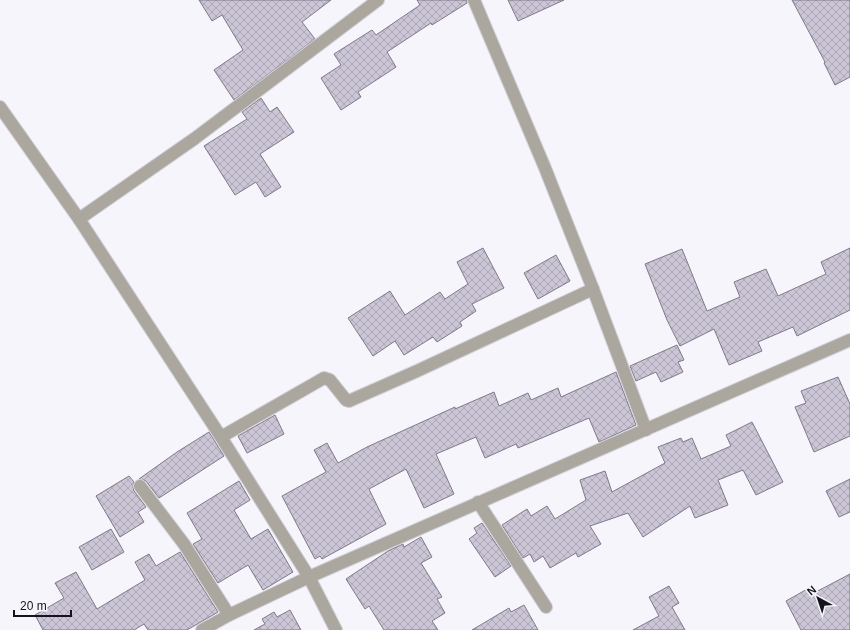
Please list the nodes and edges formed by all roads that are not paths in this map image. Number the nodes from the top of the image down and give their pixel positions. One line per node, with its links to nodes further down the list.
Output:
1 (378, 0): 4 (street)
2 (474, 0): 5 (street)
3 (0, 107): 4 (street)
4 (79, 219): 8 (street)
5 (593, 289): 7 (street); 8 (street)
6 (850, 340): 7 (street)
7 (646, 430): 10 (street)
8 (221, 437): 11 (street)
9 (140, 486): 13 (street)
10 (478, 502): 11 (street); 12 (street)
11 (309, 577): 13 (street); 15 (street)
12 (546, 607)
13 (228, 616): 14 (street)
14 (202, 630)
15 (336, 630)

